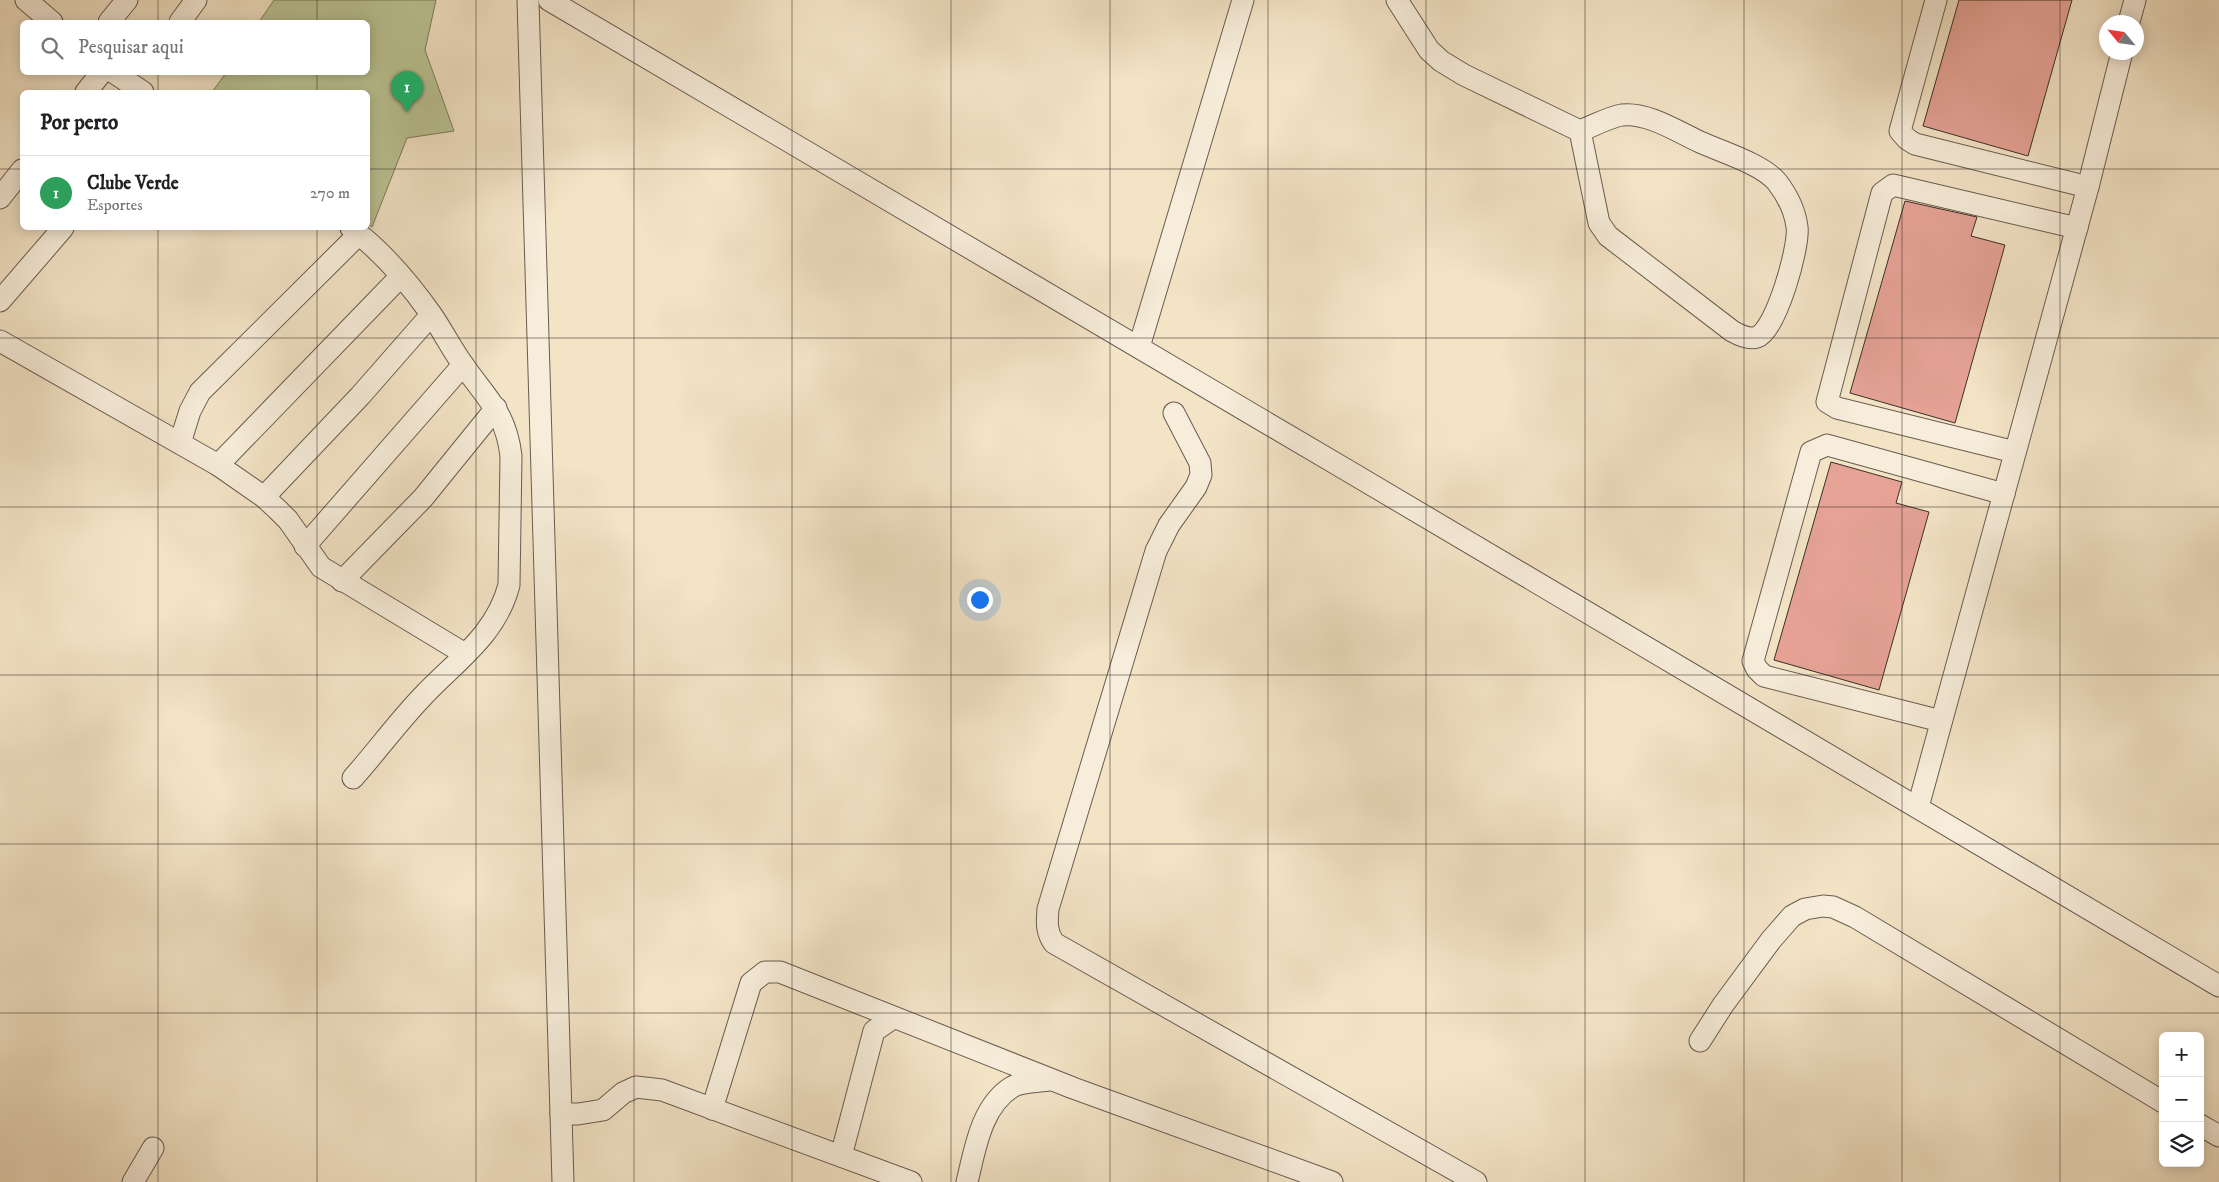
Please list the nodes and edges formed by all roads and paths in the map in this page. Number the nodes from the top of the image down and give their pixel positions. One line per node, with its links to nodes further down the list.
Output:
1 (26, 0): 11 (street)
2 (127, 0): 12 (street)
3 (196, 0): 13 (street)
4 (528, 0): 51 (street)
5 (549, 0): 30 (street)
6 (1244, 0): 30 (street)
7 (1397, 0): 19 (street)
8 (1936, 0): 21 (street)
9 (2135, 0): 10 (street)
10 (2131, 15)
11 (50, 20)
12 (111, 20)
13 (181, 20)
14 (2120, 60): 21 (street)
15 (100, 75): 18 (street)
16 (120, 75): 17 (street)
17 (141, 84)
18 (88, 90)
19 (1580, 131): 19 (street)
20 (20, 173): 22 (street)
21 (2088, 187): 23 (street)
22 (0, 198)
23 (2077, 228): 35 (street); 35 (street)
24 (61, 230): 27 (street)
25 (355, 231): 26 (street); 34 (street)
26 (401, 276): 28 (street); 36 (street)
27 (0, 301)
28 (431, 315): 31 (street); 38 (street)
29 (0, 341): 34 (street)
30 (1139, 347): 44 (street)
31 (463, 366): 32 (street); 39 (street)
32 (496, 408): 40 (street); 41 (street)
33 (1174, 413): 61 (street)
34 (180, 443): 36 (street)
35 (2015, 452): 37 (street)
36 (218, 466): 38 (street)
37 (2004, 494): 42 (street); 42 (street)
38 (264, 497): 39 (street)
39 (306, 546): 40 (street)
40 (342, 581): 41 (street)
41 (465, 654): 43 (street)
42 (1941, 722): 44 (street)
43 (353, 778)
44 (1918, 807): 45 (street)
45 (2219, 986)
46 (893, 1018): 48 (street); 50 (street); 55 (street)
47 (1700, 1041): 49 (street)
48 (1051, 1080): 59 (street); 60 (street)
49 (2159, 1100)
50 (712, 1109): 51 (street); 55 (street)
51 (561, 1114): 57 (street)
52 (2204, 1127): 53 (street)
53 (2219, 1136)
54 (153, 1148): 56 (street)
55 (841, 1156): 58 (street)
56 (133, 1182)
57 (563, 1182)
58 (911, 1182)
59 (967, 1182)
60 (1332, 1182)
61 (1476, 1182)

